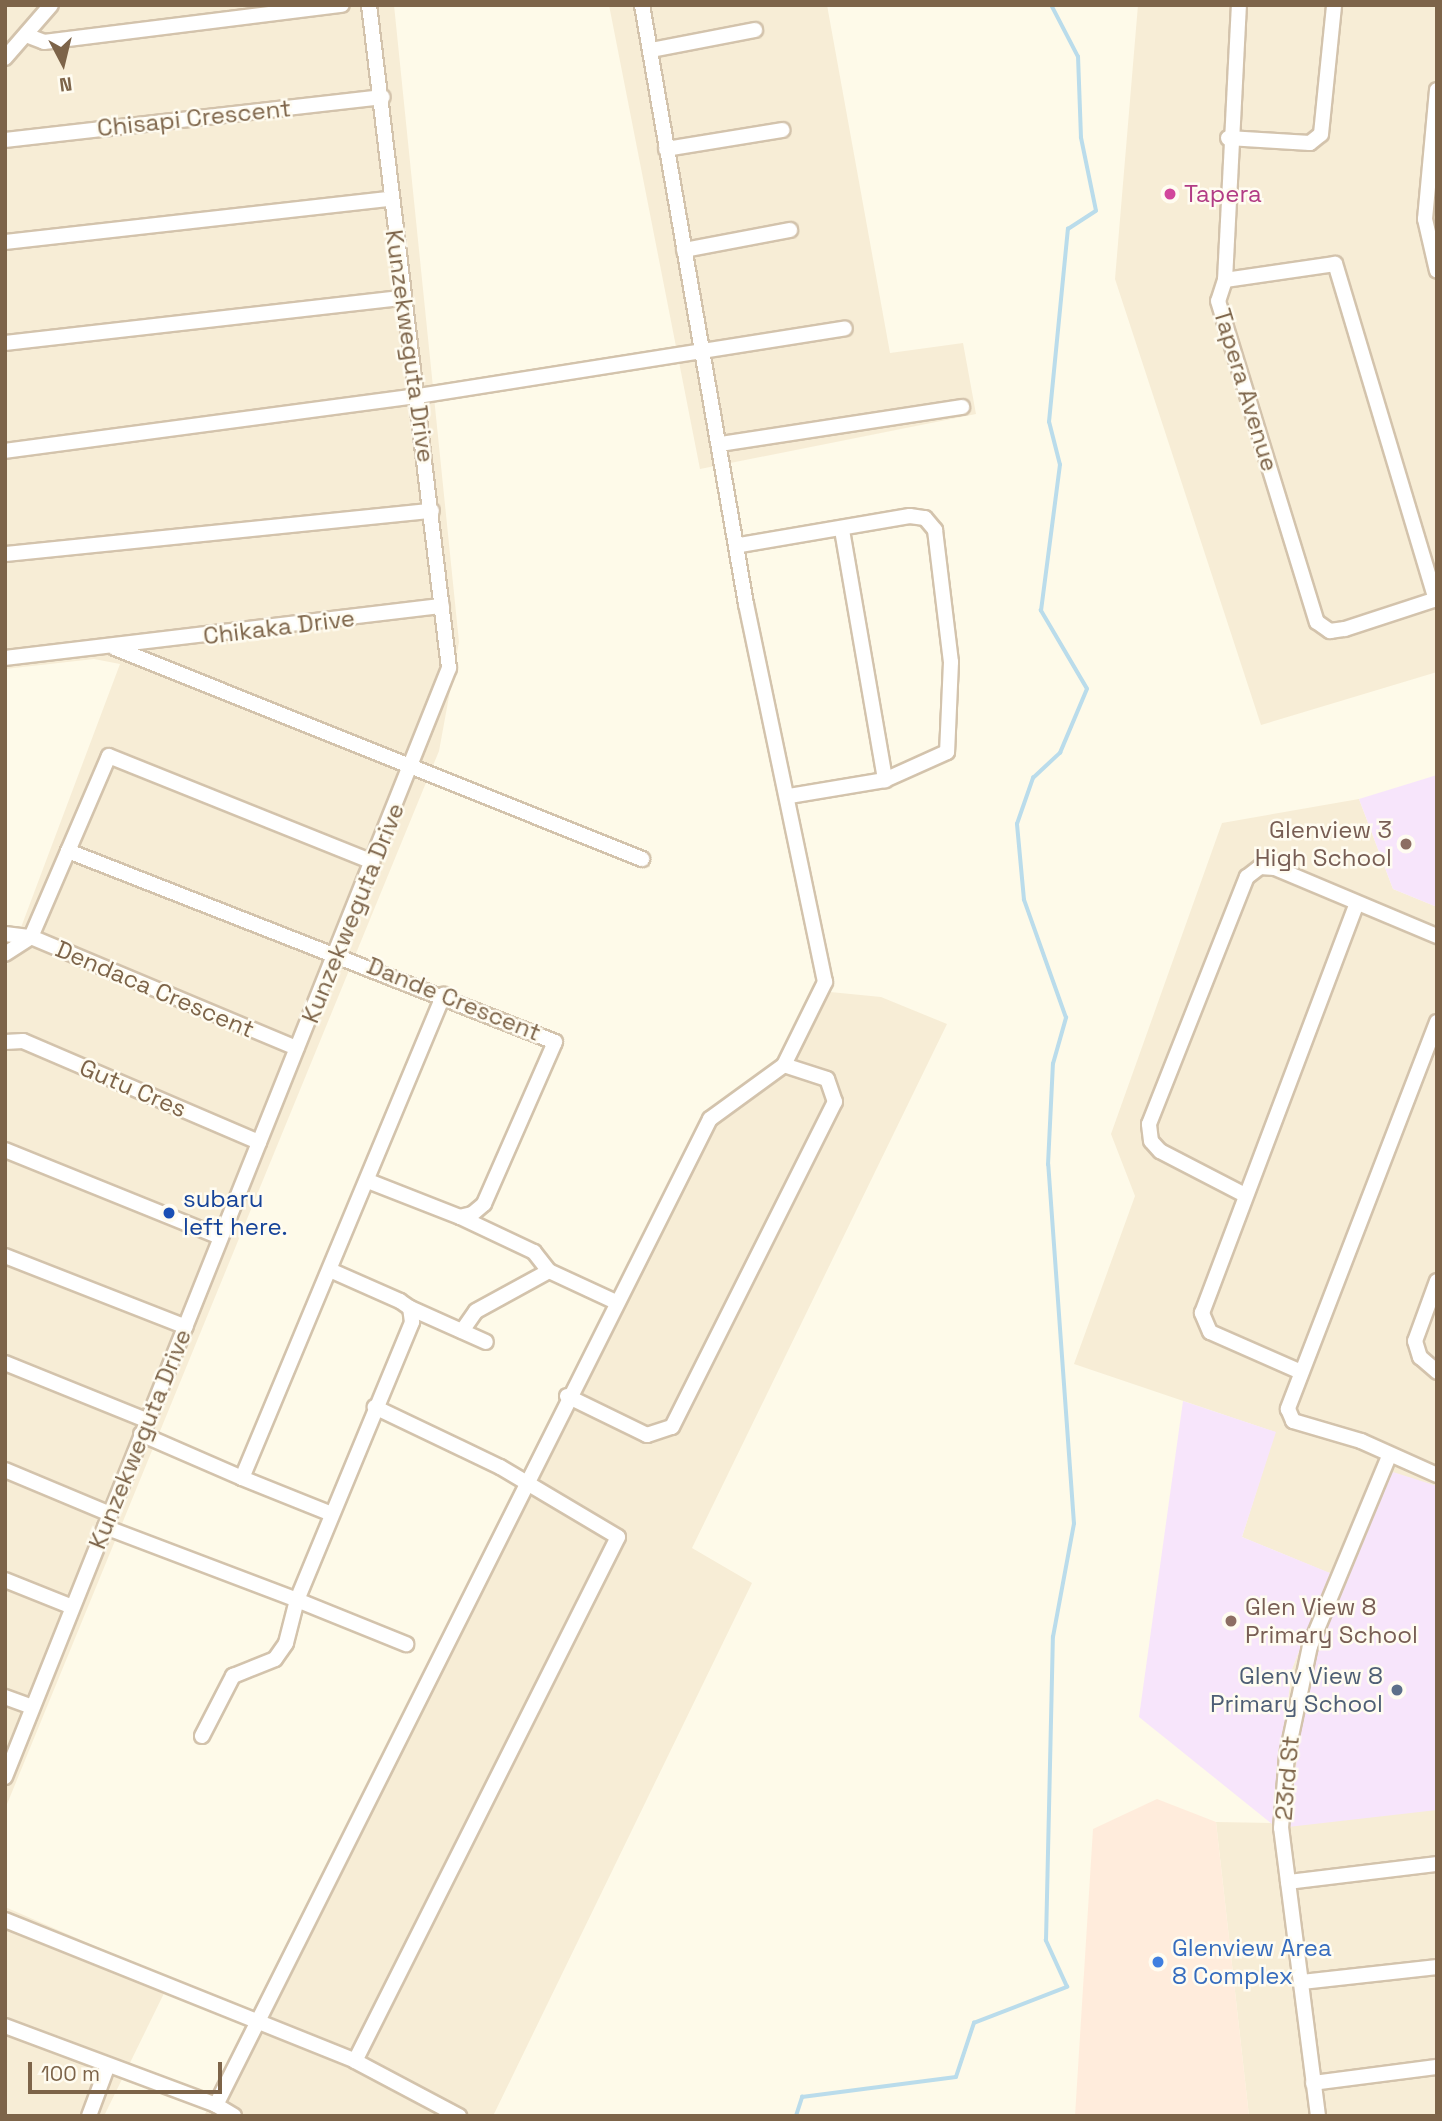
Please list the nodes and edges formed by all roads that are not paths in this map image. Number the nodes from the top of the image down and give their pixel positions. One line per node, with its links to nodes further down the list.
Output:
1 (51, 5): 8 (street)
2 (342, 5): 8 (street)
3 (369, 5): 12 (street, Kunzekweguta Drive)
4 (642, 5): 9 (street)
5 (1240, 5): 14 (street)
6 (1334, 5): 14 (street)
7 (755, 30): 9 (street)
8 (26, 35): 10 (street)
9 (651, 50): 16 (street)
10 (5, 58)
11 (1437, 90): 21 (street)
12 (383, 97): 15 (street, Chisapi Crescent); 17 (street, Kunzekweguta Drive)
13 (782, 130): 16 (street)
14 (1228, 138): 22 (street)
15 (5, 140)
16 (666, 149): 20 (street)
17 (390, 199): 19 (street); 23 (street, Kunzekweguta Drive)
18 (790, 230): 20 (street)
19 (5, 242)
20 (684, 250): 26 (street)
21 (1437, 271)
22 (1225, 281): 35 (street, Tapera Avenue); 35 (street, Tapera Avenue)
23 (402, 298): 25 (street); 27 (street, Kunzekweguta Drive)
24 (845, 328): 26 (street)
25 (5, 343)
26 (701, 348): 27 (street); 29 (street)
27 (418, 396): 30 (street); 31 (street, Kunzekweguta Drive)
28 (962, 407): 29 (street)
29 (720, 444): 33 (street)
30 (5, 450)
31 (432, 511): 34 (street); 36 (street, Kunzekweguta Drive)
32 (842, 530): 33 (street); 40 (street); 40 (street)
33 (740, 545): 41 (street)
34 (5, 554)
35 (1436, 599)
36 (442, 606): 37 (street, Chikaka Drive); 39 (street, Kunzekweguta Drive)
37 (116, 648): 38 (street, Chikaka Drive); 39 (street, Chikaka Drive)
38 (5, 658)
39 (411, 769): 43 (street, Chikaka Drive); 44 (street, Kunzekweguta Drive)
40 (885, 780): 41 (street)
41 (789, 796): 55 (street)
42 (68, 850): 44 (street, Dendaca Crescent); 48 (street, Dendaca Crescent); 49 (street, Dande Crescent)
43 (642, 859)
44 (373, 862): 49 (street, Kunzekweguta Drive)
45 (1357, 903): 47 (street); 59 (street); 59 (street)
46 (5, 934): 48 (street)
47 (1437, 936)
48 (31, 937): 50 (street); 54 (street, Dendaca Crescent)
49 (334, 951): 51 (street, Dande Crescent); 54 (street, Kunzekweguta Drive)
50 (5, 954)
51 (444, 994): 58 (street); 60 (street, Dande Crescent)
52 (1437, 1022): 72 (street)
53 (5, 1042): 56 (street, Gutu Cres)
54 (298, 1048): 56 (street, Kunzekweguta Drive)
55 (784, 1065): 66 (street); 74 (street)
56 (259, 1142): 61 (street, Kunzekweguta Drive)
57 (5, 1150): 61 (street)
58 (368, 1181): 60 (street); 63 (street)
59 (1243, 1194): 72 (street)
60 (460, 1217): 64 (street)
61 (220, 1237): 68 (street, Kunzekweguta Drive)
62 (5, 1256): 68 (street)
63 (330, 1270): 67 (street); 80 (street)
64 (549, 1271): 66 (street); 69 (street)
65 (1437, 1281): 73 (street)
66 (616, 1302): 74 (street)
67 (410, 1308): 69 (street); 75 (street)
68 (186, 1327): 76 (street, Kunzekweguta Drive)
69 (462, 1331): 70 (street)
70 (486, 1342)
71 (5, 1363): 76 (street)
72 (1301, 1372): 77 (street)
73 (1437, 1372)
74 (567, 1396): 81 (street)
75 (375, 1408): 81 (street); 82 (street)
76 (143, 1427): 80 (street); 83 (street, Kunzekweguta Drive)
77 (1389, 1456): 79 (street); 93 (street, 23rd St)
78 (5, 1470): 83 (street)
79 (1437, 1475)
80 (242, 1478): 82 (street)
81 (526, 1481): 97 (street); 99 (street)
82 (329, 1513): 85 (street)
83 (108, 1521): 85 (street); 86 (street, Kunzekweguta Drive)
84 (5, 1580): 86 (street)
85 (297, 1600): 87 (street); 90 (street)
86 (72, 1607): 89 (street, Kunzekweguta Drive)
87 (405, 1644)
88 (5, 1697): 89 (street)
89 (32, 1707): 91 (street, Kunzekweguta Drive)
90 (202, 1735)
91 (5, 1777)
92 (1437, 1864): 93 (street)
93 (1289, 1882): 96 (street, 23rd St)
94 (5, 1920): 97 (street)
95 (1437, 1967): 96 (street)
96 (1301, 1982): 102 (street, 23rd St)
97 (257, 2021): 99 (street); 103 (street)
98 (5, 2026): 100 (street)
99 (355, 2061): 106 (street)
100 (108, 2065): 103 (street); 104 (street)
101 (1437, 2067): 102 (street)
102 (1313, 2083): 107 (street, 23rd St)
103 (216, 2105): 105 (street)
104 (89, 2116)
105 (234, 2116)
106 (459, 2116)
107 (1318, 2116)

